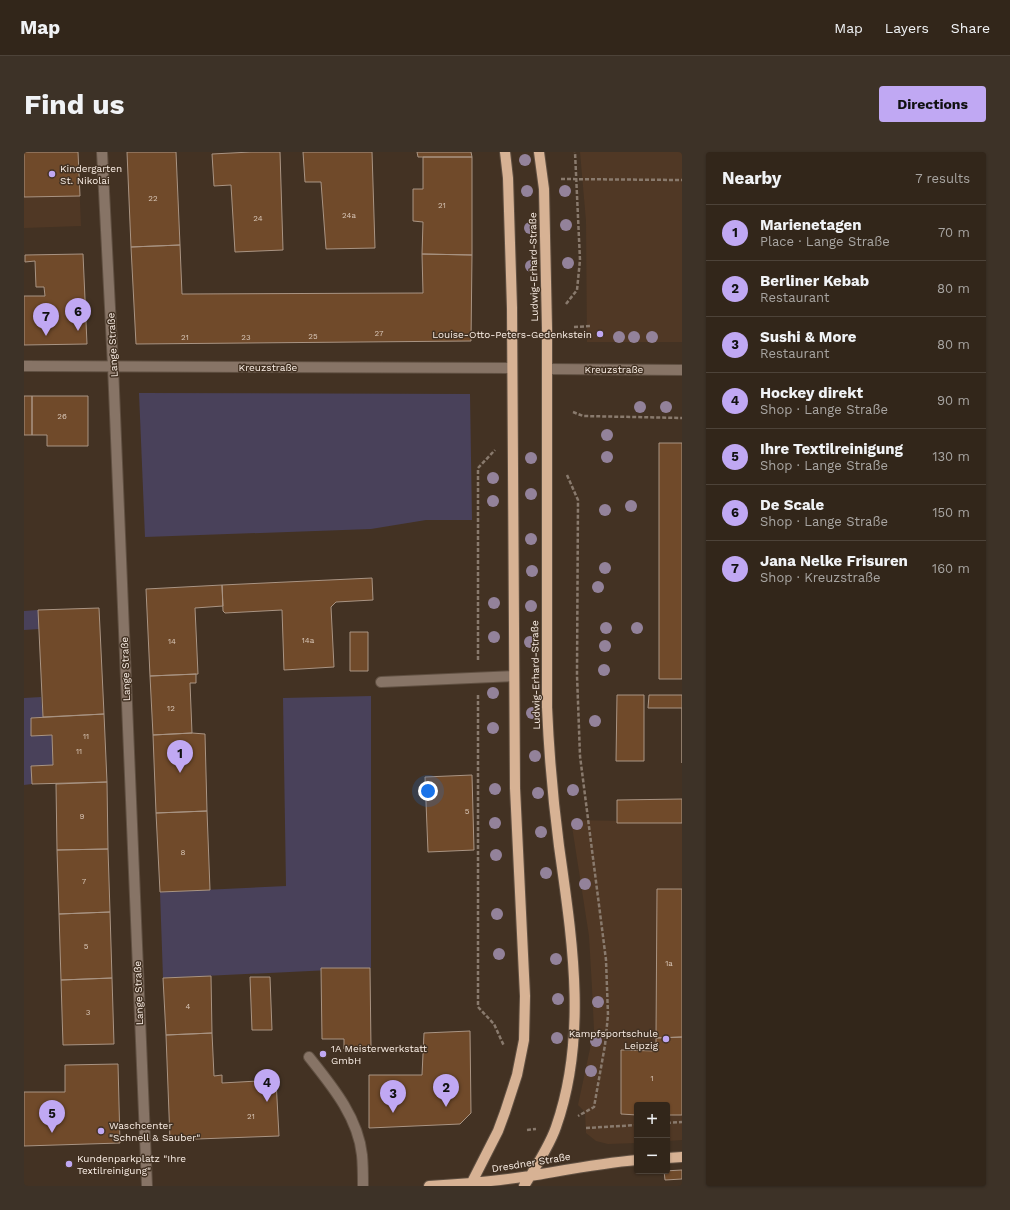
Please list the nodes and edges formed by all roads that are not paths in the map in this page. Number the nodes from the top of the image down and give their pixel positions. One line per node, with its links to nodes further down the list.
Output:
1 (102, 152): 5 (street, Lange Straße)
2 (505, 152): 6 (main road, Ludwig-Erhard-Straße)
3 (539, 152): 7 (main road, Ludwig-Erhard-Straße)
4 (24, 366): 5 (street, Kreuzstraße)
5 (113, 366): 6 (street, Kreuzstraße); 17 (street, Lange Straße)
6 (512, 368): 9 (main road, Ludwig-Erhard-Straße)
7 (546, 369): 8 (street, Kreuzstraße); 15 (main road, Ludwig-Erhard-Straße)
8 (682, 370)
9 (514, 676): 10 (street); 16 (main road, Ludwig-Erhard-Straße)
10 (381, 682)
11 (309, 1057): 18 (street)
12 (670, 1158): 13 (main road)
13 (682, 1158)
14 (634, 1160): 15 (main road, Dresdner Straße)
15 (531, 1176): 16 (main road, Dresdner Straße); 20 (main road, Ludwig-Erhard-Straße)
16 (471, 1185): 19 (main road, Dresdner Straße)
17 (147, 1186)
18 (363, 1186)
19 (429, 1186)
20 (524, 1186)

